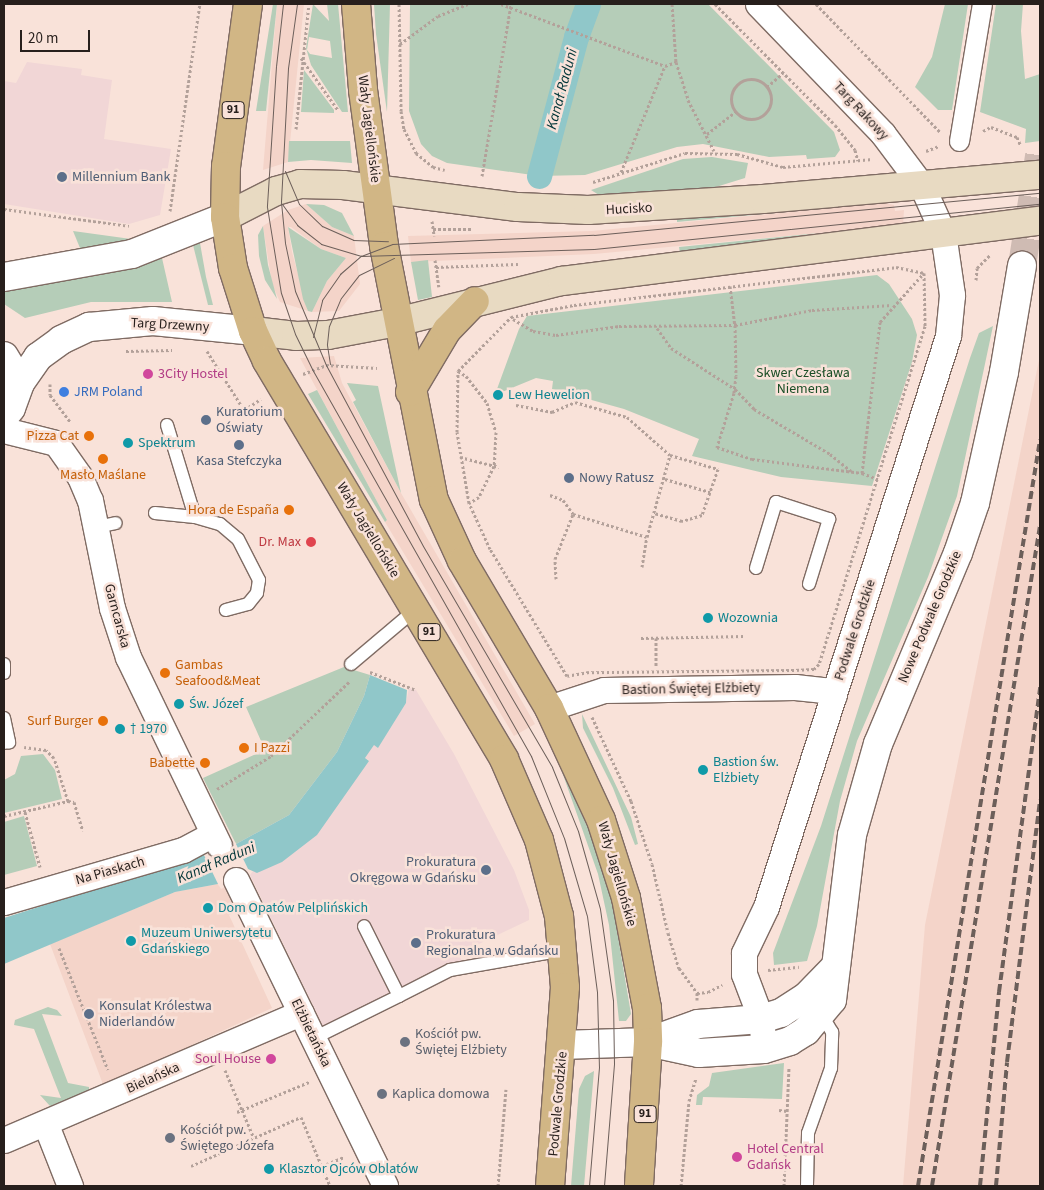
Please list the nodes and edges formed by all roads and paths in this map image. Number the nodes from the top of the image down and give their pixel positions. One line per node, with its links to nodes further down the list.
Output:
1 (200, 4): 41 (path)
2 (248, 4): 40 (main road, Wały Jagiellońskie / 91)
3 (309, 4): 15 (path)
4 (356, 4): 37 (main road, Wały Jagiellońskie / 91)
5 (399, 4): 14 (path)
6 (468, 4): 14 (path)
7 (501, 4): 13 (path)
8 (672, 4): 16 (path)
9 (715, 4): 18 (path)
10 (758, 4): 36 (street, Targ Rakowy)
11 (816, 4): 25 (path)
12 (982, 4): 25 (street)
13 (511, 6): 17 (path); 34 (path)
14 (400, 44): 31 (path)
15 (301, 57): 21 (path); 23 (path)
16 (676, 62): 17 (path); 24 (path)
17 (665, 66): 32 (path)
18 (783, 73): 19 (path); 30 (path)
19 (767, 87): 20 (path); 20 (path)
20 (736, 112): 24 (path)
21 (339, 115)
22 (991, 127): 26 (path)
23 (296, 129)
24 (707, 134): 27 (path)
25 (954, 141): 28 (path)
26 (1020, 144)
27 (714, 152): 30 (path); 32 (path)
28 (919, 154)
29 (876, 159): 30 (path)
30 (858, 161)
31 (433, 167)
32 (621, 172): 35 (path)
33 (1040, 175): 36 (main road, Hucisko)
34 (482, 177)
35 (586, 185)
36 (922, 186): 37 (main road, Hucisko); 44 (street, Targ Rakowy)
37 (376, 190): 40 (main road, Hucisko); 56 (main road, Wały Jagiellońskie / 91)
38 (4, 209): 43 (path)
39 (430, 213): 45 (path)
40 (225, 217): 51 (street); 59 (main road, Wały Jagiellońskie / 91)
41 (169, 218)
42 (1040, 221): 44 (main road)
43 (132, 227)
44 (943, 234): 54 (main road); 108 (street, Podwale Grodzkie)
45 (434, 236)
46 (999, 251): 49 (path)
47 (435, 260): 53 (path)
48 (1022, 266): 124 (street, Nowe Podwale Grodzkie)
49 (977, 268)
50 (924, 273): 55 (path)
51 (4, 277)
52 (730, 286): 57 (path)
53 (440, 290)
54 (476, 302): 56 (main road); 70 (main road)
55 (892, 305): 57 (path); 82 (path)
56 (397, 322): 59 (main road); 70 (main road, Wały Jagiellońskie / 91)
57 (735, 326): 58 (path); 69 (path)
58 (656, 327): 65 (path); 69 (path)
59 (253, 331): 68 (street, Targ Drzewny); 98 (main road, Wały Jagiellońskie / 91)
60 (177, 350): 62 (path)
61 (197, 350): 71 (path)
62 (118, 352)
63 (4, 356): 68 (street)
64 (377, 368): 67 (path)
65 (458, 371): 78 (path); 79 (path)
66 (55, 376): 76 (path)
67 (296, 378)
68 (20, 382): 73 (street, Targ Drzewny)
69 (735, 389): 81 (path); 81 (path)
70 (410, 392): 109 (main road, Wały Jagiellońskie / 91)
71 (266, 396)
72 (516, 405): 77 (path)
73 (4, 417)
74 (167, 424): 91 (lane)
75 (4, 430): 117 (street, Garncarska)
76 (75, 430)
77 (670, 455): 83 (path); 85 (path)
78 (460, 457): 79 (path); 87 (path)
79 (494, 466): 80 (path); 87 (path)
80 (499, 467)
81 (852, 472): 82 (path)
82 (862, 473): 84 (path)
83 (665, 479): 85 (path); 89 (path)
84 (878, 479)
85 (710, 492): 89 (path)
86 (550, 495): 90 (path)
87 (469, 503): 107 (path)
88 (155, 513): 91 (lane)
89 (654, 513): 92 (path)
90 (573, 514): 92 (path); 95 (path)
91 (195, 517): 97 (lane)
92 (647, 536): 93 (path)
93 (642, 566)
94 (756, 568): 96 (lane)
95 (556, 579)
96 (808, 584)
97 (226, 610)
98 (416, 610): 103 (lane); 123 (main road, Wały Jagiellońskie / 91)
99 (744, 636): 101 (path)
100 (641, 638): 101 (path)
101 (656, 638): 104 (path)
102 (4, 664): 105 (lane)
103 (357, 666): 106 (path); 112 (path)
104 (656, 672)
105 (4, 673)
106 (416, 690)
107 (581, 694): 108 (street, Bastion Świętej Elżbiety); 109 (street, Bastion Świętej Elżbiety); 127 (path)
108 (834, 696): 131 (street, Podwale Grodzkie)
109 (549, 708): 133 (main road, Wały Jagiellońskie / 91)
110 (4, 718): 111 (lane)
111 (6, 742): 113 (path)
112 (215, 790)
113 (68, 801): 114 (path); 116 (path)
114 (25, 812): 115 (path); 118 (path)
115 (4, 816)
116 (83, 831)
117 (216, 840): 120 (street, Na Piaskach)
118 (42, 875)
119 (236, 880): 129 (street, Elżbietańska)
120 (4, 902)
121 (364, 926): 128 (lane)
122 (59, 948): 126 (path)
123 (563, 950): 128 (lane); 134 (main road, Wały Jagiellońskie / 91)
124 (836, 966): 130 (street, Nowe Podwale Grodzkie); 131 (street)
125 (74, 971): 126 (path)
126 (69, 973): 139 (path)
127 (696, 993)
128 (399, 996): 132 (lane)
129 (301, 1013): 132 (street, Elżbietańska); 146 (street, Bielańska)
130 (822, 1014): 135 (street, Nowe Podwale Grodzkie); 160 (lane)
131 (761, 1019): 133 (street, Podwale Grodzkie); 135 (street, Podwale Grodzkie)
132 (314, 1038): 154 (street, Elżbietańska)
133 (648, 1042): 134 (street, Podwale Grodzkie); 135 (street, Podwale Grodzkie); 157 (main road, 91)
134 (562, 1045): 156 (main road, Podwale Grodzkie / 91)
135 (764, 1048)
136 (790, 1063): 144 (path)
137 (224, 1067): 142 (path)
138 (698, 1075): 158 (path)
139 (112, 1080)
140 (310, 1081): 142 (path)
141 (506, 1089): 155 (path)
142 (242, 1110): 145 (path); 147 (path)
143 (779, 1110): 144 (path)
144 (787, 1111): 159 (path)
145 (236, 1112)
146 (46, 1125): 148 (street, Bielańska); 152 (street)
147 (254, 1138): 150 (path); 151 (path)
148 (4, 1140)
149 (354, 1153): 151 (path)
150 (191, 1166)
151 (322, 1166): 153 (path)
152 (70, 1186)
153 (331, 1186)
154 (385, 1186)
155 (498, 1186)
156 (550, 1186)
157 (640, 1186)
158 (681, 1186)
159 (784, 1186)
160 (807, 1186)

